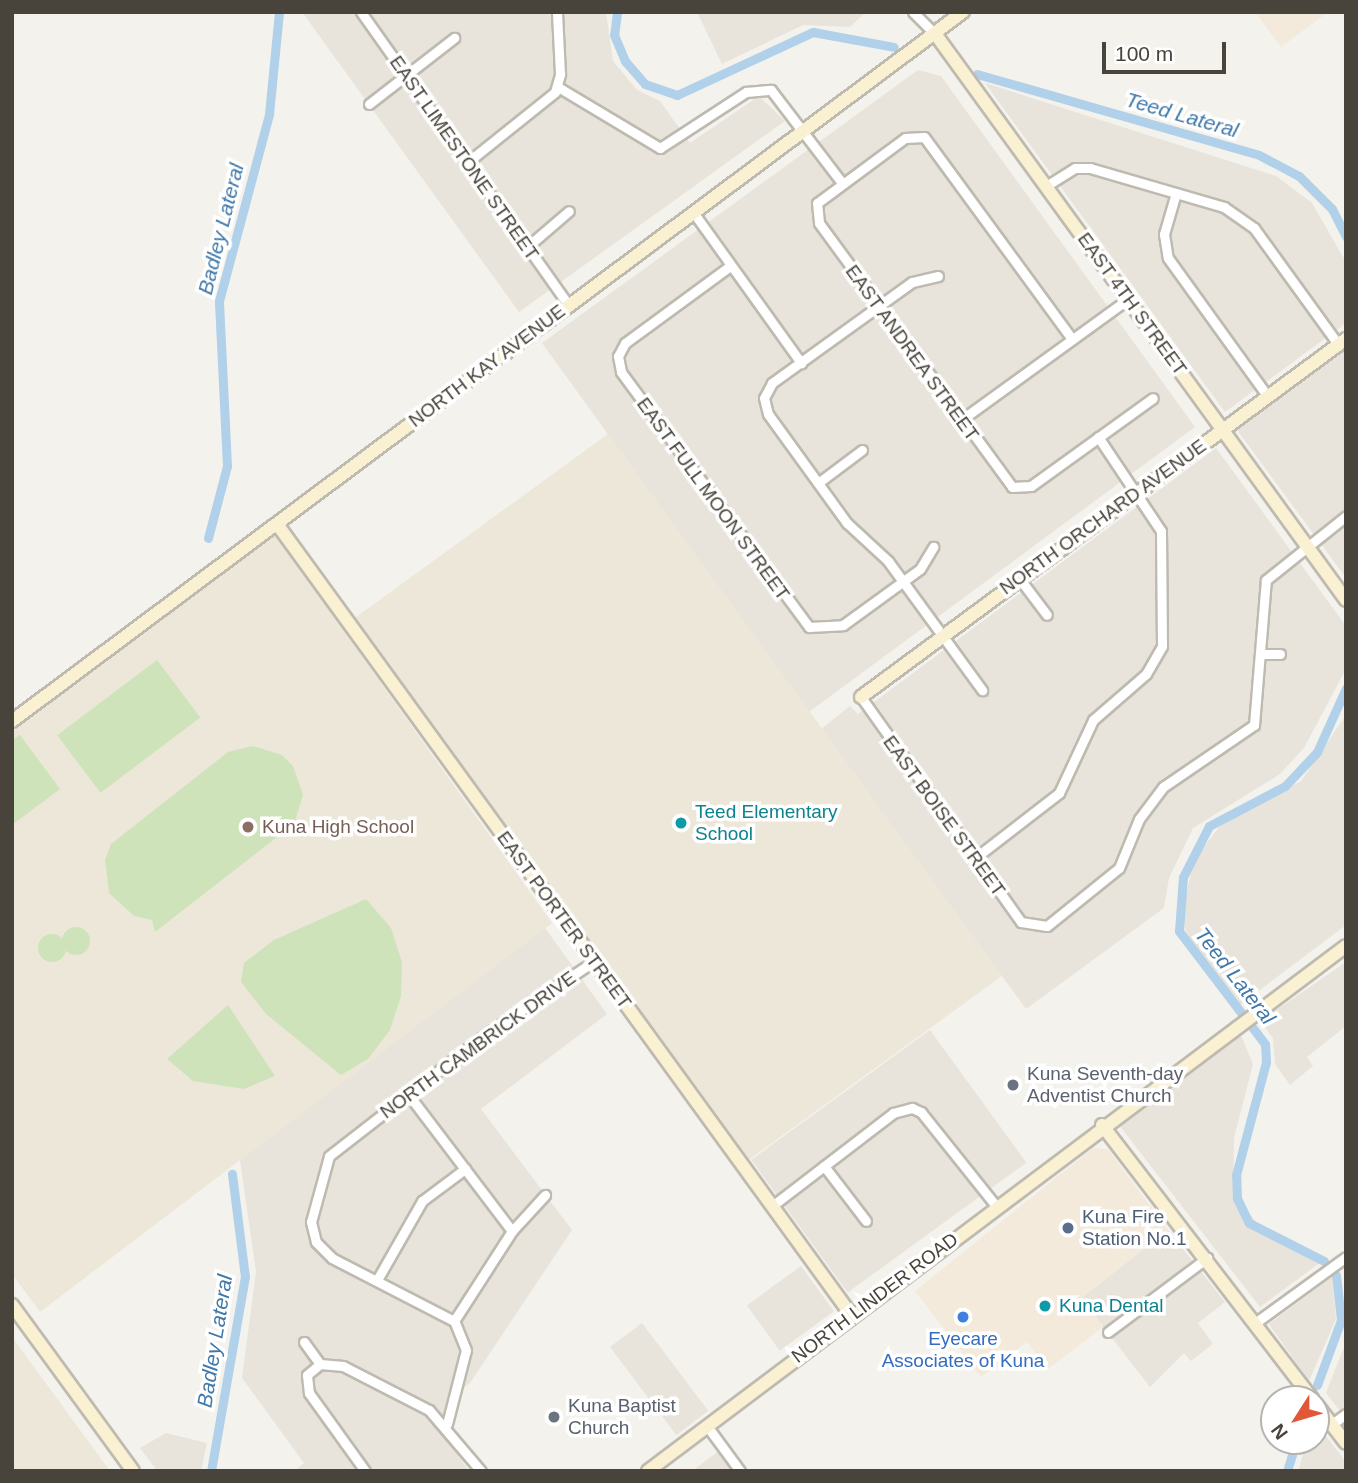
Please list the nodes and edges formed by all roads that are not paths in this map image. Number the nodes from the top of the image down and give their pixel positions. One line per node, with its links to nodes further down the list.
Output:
1 (360, 12): 7 (street, EAST LIMESTONE STREET)
2 (557, 12): 8 (street)
3 (913, 12): 5 (street, EAST 4TH STREET)
4 (963, 12): 5 (street, NORTH KAY AVENUE)
5 (936, 36): 10 (street, NORTH KAY AVENUE); 13 (street, EAST 4TH STREET)
6 (454, 38): 7 (street)
7 (407, 76): 9 (street); 11 (street, EAST LIMESTONE STREET)
8 (558, 87): 10 (street); 11 (street)
9 (369, 104)
10 (805, 132): 12 (street); 16 (street, NORTH KAY AVENUE)
11 (469, 161): 17 (street, EAST LIMESTONE STREET)
12 (842, 183): 22 (street, EAST ANDREA STREET); 23 (street)
13 (1046, 186): 14 (street); 20 (street, EAST 4TH STREET)
14 (1176, 193): 24 (street); 26 (street)
15 (569, 211): 17 (street)
16 (693, 212): 18 (street); 21 (street, NORTH KAY AVENUE)
17 (527, 247): 21 (street, EAST LIMESTONE STREET)
18 (730, 266): 25 (street); 39 (street, EAST FULL MOON STREET)
19 (938, 276): 22 (street)
20 (1128, 299): 23 (street); 29 (street, EAST 4TH STREET)
21 (568, 304): 35 (street, NORTH KAY AVENUE)
22 (879, 306): 25 (street); 28 (street, EAST ANDREA STREET)
23 (1072, 339): 28 (street)
24 (1342, 341): 26 (street, NORTH ORCHARD AVENUE)
25 (801, 363): 32 (street)
26 (1266, 394): 29 (street, NORTH ORCHARD AVENUE)
27 (1153, 398): 30 (street)
28 (961, 420): 30 (street, EAST ANDREA STREET)
29 (1220, 429): 33 (street, NORTH ORCHARD AVENUE); 36 (street, EAST 4TH STREET)
30 (1098, 437): 33 (street)
31 (862, 450): 32 (street)
32 (818, 483): 39 (street)
33 (1136, 491): 38 (street, NORTH ORCHARD AVENUE); 48 (street)
34 (1346, 516): 36 (street)
35 (277, 524): 47 (street, NORTH KAY AVENUE); 50 (street, EAST PORTER STREET)
36 (1306, 546): 40 (street, EAST 4TH STREET); 43 (street)
37 (933, 547): 39 (street)
38 (1020, 578): 41 (street); 42 (street, NORTH ORCHARD AVENUE)
39 (903, 582): 42 (street)
40 (1346, 600)
41 (1047, 615)
42 (942, 635): 45 (street); 46 (street, NORTH ORCHARD AVENUE)
43 (1260, 654): 44 (street); 48 (street, EAST BOISE STREET)
44 (1280, 654)
45 (982, 690)
46 (861, 697): 48 (street, EAST BOISE STREET)
47 (12, 722)
48 (975, 858)
49 (1346, 946): 52 (street, NORTH LINDER ROAD)
50 (594, 961): 51 (street, NORTH CAMBRICK DRIVE); 56 (street, EAST PORTER STREET)
51 (408, 1094): 54 (street); 62 (street, NORTH CAMBRICK DRIVE)
52 (1102, 1125): 57 (street, NORTH LINDER ROAD); 61 (street)
53 (824, 1166): 56 (street); 57 (street); 58 (street)
54 (465, 1169): 59 (street); 62 (street)
55 (545, 1195): 59 (street)
56 (772, 1206): 64 (street, EAST PORTER STREET)
57 (996, 1206): 64 (street, NORTH LINDER ROAD)
58 (866, 1221)
59 (512, 1231): 65 (street)
60 (1346, 1257): 66 (street)
61 (1207, 1258): 66 (street); 67 (street)
62 (377, 1280): 65 (street)
63 (12, 1305): 77 (street)
64 (852, 1315): 75 (street, NORTH LINDER ROAD)
65 (454, 1321): 73 (street)
66 (1255, 1323): 70 (street)
67 (1108, 1332)
68 (304, 1342): 69 (street)
69 (320, 1364): 73 (street); 78 (street)
70 (1302, 1385)
71 (1346, 1414): 74 (street)
72 (1330, 1422): 74 (street)
73 (447, 1424): 79 (street)
74 (1332, 1424): 76 (street)
75 (707, 1426): 80 (street, NORTH LINDER ROAD); 81 (street)
76 (1346, 1443)
77 (133, 1471)
78 (365, 1471)
79 (481, 1471)
80 (648, 1471)
81 (740, 1471)

